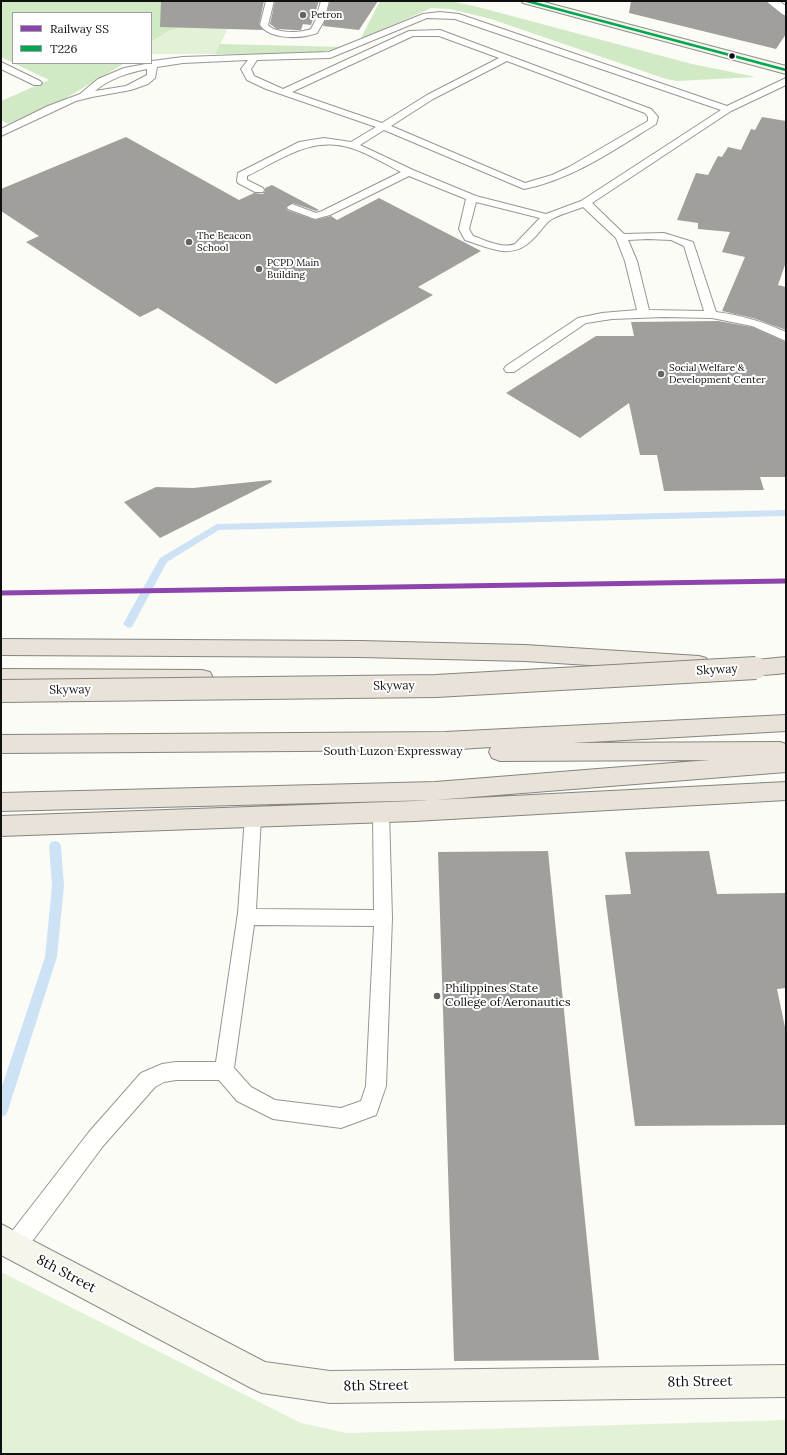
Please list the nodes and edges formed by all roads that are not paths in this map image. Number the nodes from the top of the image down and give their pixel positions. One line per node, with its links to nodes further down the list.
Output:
1 (270, 1): 2 (lane)
2 (325, 1)
3 (527, 1): 10 (street)
4 (772, 1): 5 (street)
5 (786, 12)
6 (255, 57): 8 (lane); 13 (lane); 15 (lane)
7 (506, 58): 13 (lane); 16 (lane); 16 (lane)
8 (152, 64): 14 (lane); 14 (lane)
9 (1, 65): 12 (lane)
10 (786, 70)
11 (786, 81): 15 (lane)
12 (37, 83)
13 (284, 92): 16 (lane)
14 (83, 96): 17 (lane)
15 (728, 109): 22 (lane)
16 (383, 126): 18 (lane)
17 (1, 133)
18 (353, 145): 19 (lane); 20 (lane)
19 (409, 172): 21 (lane); 23 (lane)
20 (259, 190)
21 (472, 198): 24 (lane); 24 (lane)
22 (585, 204): 24 (lane); 25 (lane)
23 (292, 207)
24 (547, 217)
25 (621, 237): 26 (lane); 27 (lane)
26 (644, 313): 27 (lane); 29 (lane)
27 (711, 313): 28 (lane)
28 (786, 337)
29 (510, 369)
30 (1, 647): 32 (highway, bridge)
31 (786, 665): 32 (highway, Skyway)
32 (756, 668): 35 (highway, Skyway, bridge)
33 (1, 677): 34 (highway)
34 (786, 680)
35 (1, 691)
36 (786, 723): 37 (highway)
37 (1, 744)
38 (786, 751): 39 (highway, South Luzon Expressway)
39 (1, 759)
40 (786, 763): 42 (highway)
41 (786, 791): 43 (highway)
42 (1, 802)
43 (381, 812): 44 (highway); 47 (lane)
44 (253, 817): 45 (highway); 46 (lane)
45 (1, 826)
46 (246, 917): 47 (lane); 48 (lane)
47 (382, 918): 48 (lane)
48 (224, 1071): 49 (lane)
49 (7, 1243): 50 (street, 8th Street)
50 (786, 1381)

